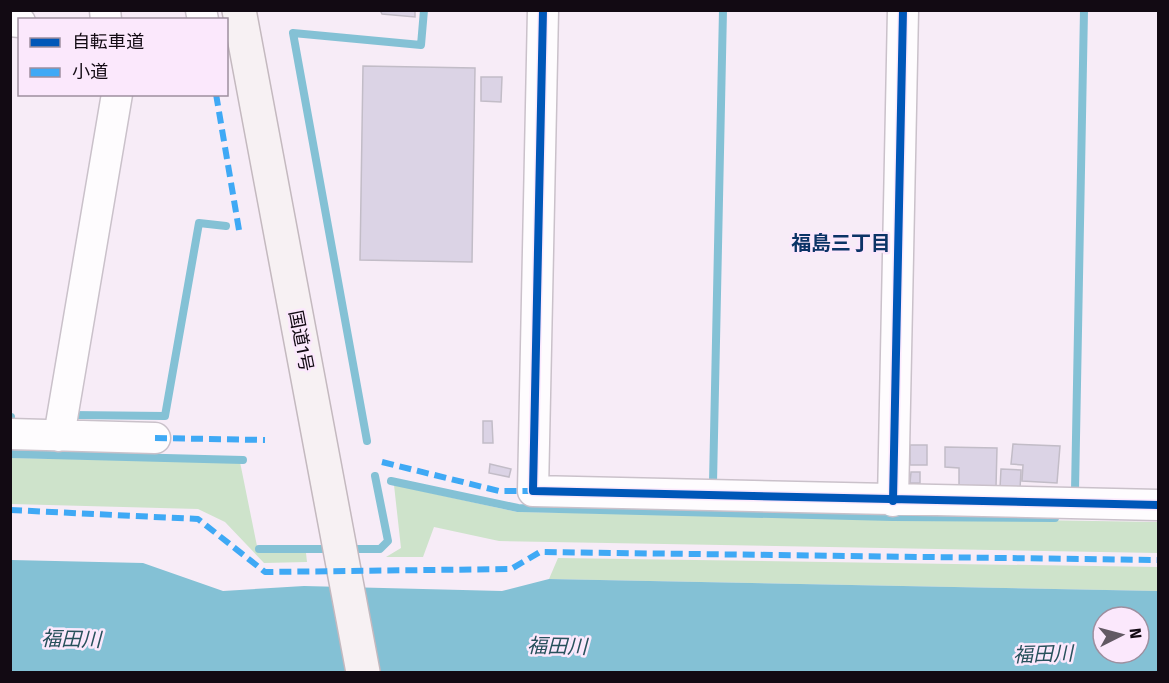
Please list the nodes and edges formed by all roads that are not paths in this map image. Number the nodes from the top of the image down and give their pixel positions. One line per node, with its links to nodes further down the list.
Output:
1 (543, 10): 8 (street)
2 (903, 10): 8 (street)
3 (235, 20): 10 (highway, 国道1号)
4 (99, 96): 6 (street)
5 (117, 96): 6 (street)
6 (36, 435): 7 (street)
7 (155, 438)
8 (893, 501): 9 (street)
9 (1158, 505)
10 (363, 672)

